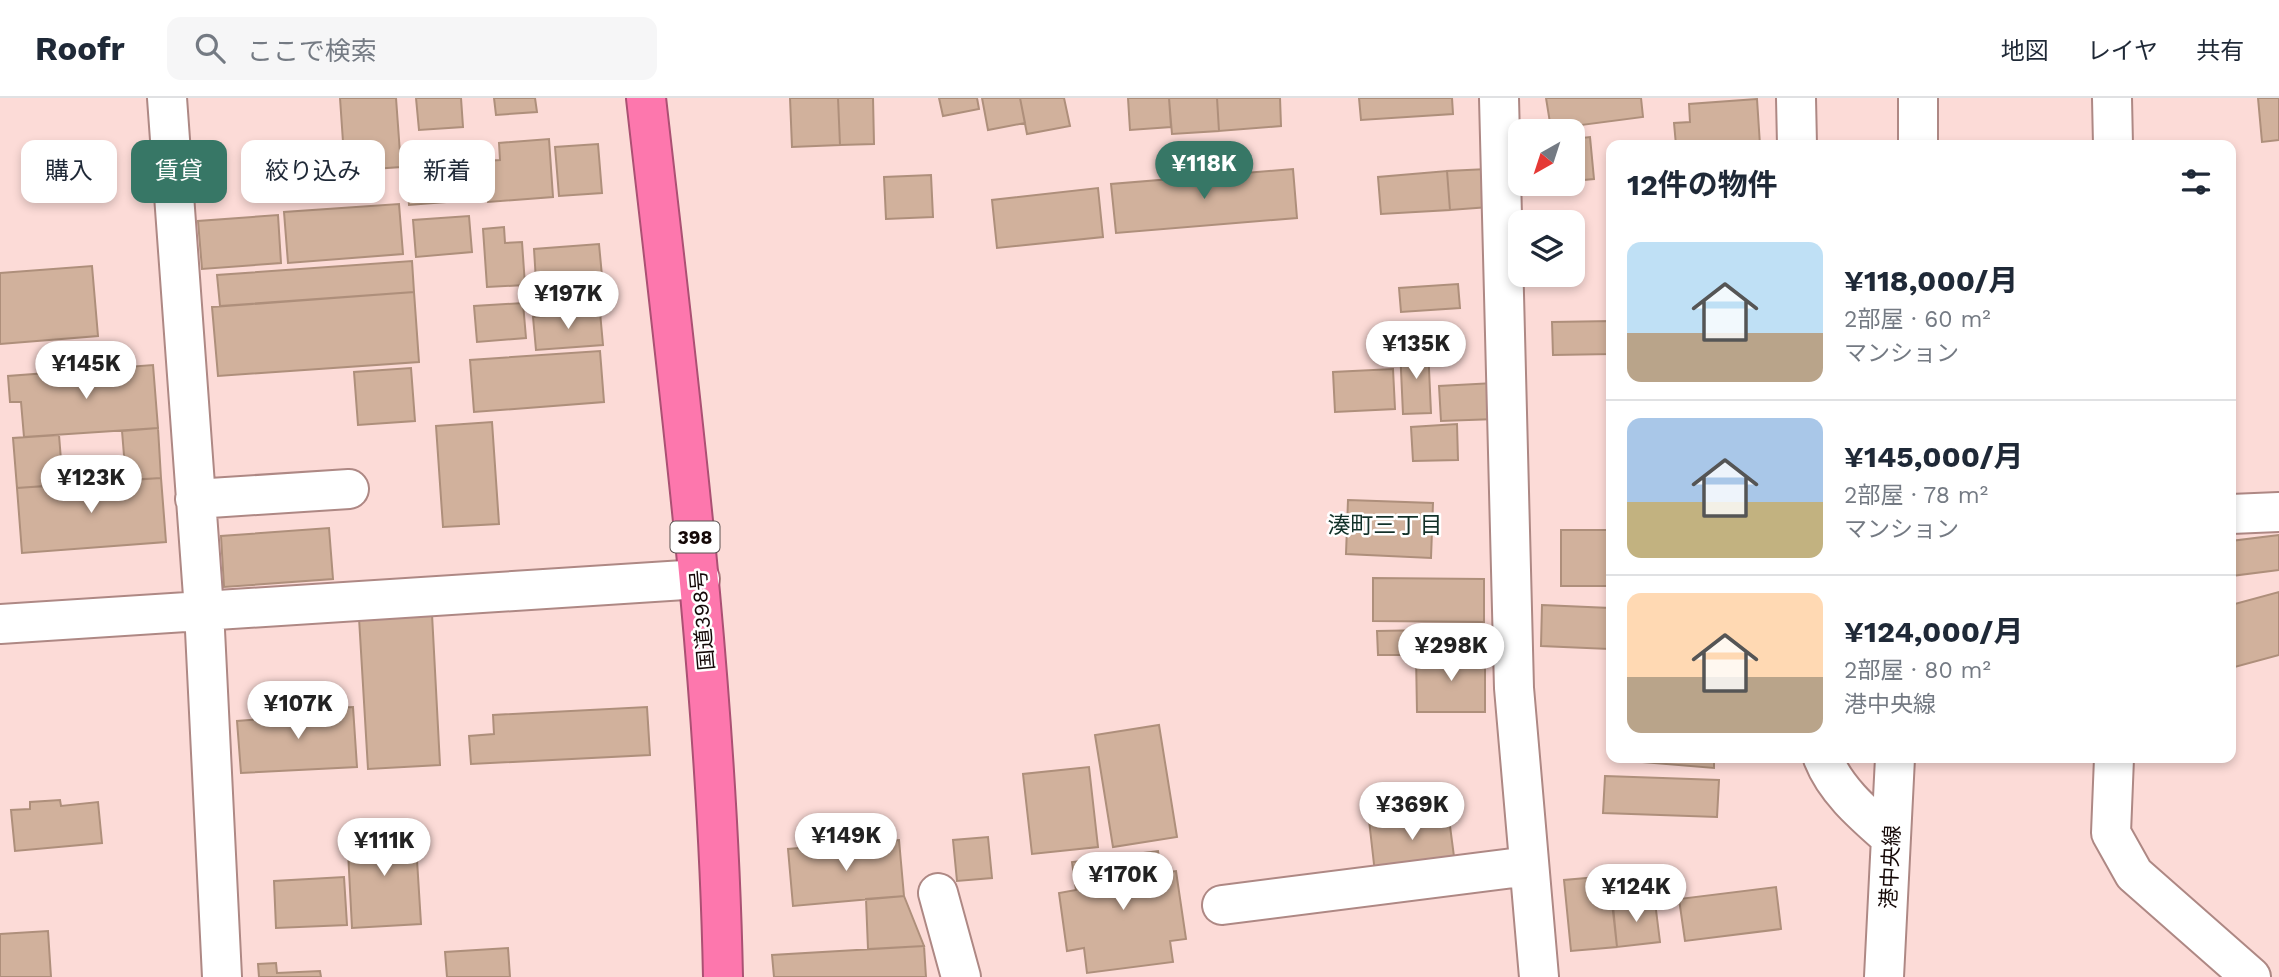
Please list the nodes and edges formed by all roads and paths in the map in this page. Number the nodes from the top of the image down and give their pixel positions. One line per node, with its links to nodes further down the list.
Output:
1 (167, 98): 11 (street)
2 (646, 98): 14 (highway, 国道398号 / 398)
3 (1499, 98): 21 (street)
4 (1796, 98): 7 (street)
5 (1918, 98): 8 (street)
6 (2112, 98): 9 (street)
7 (1797, 140)
8 (1918, 140)
9 (2113, 140)
10 (349, 489): 11 (street)
11 (195, 499): 15 (street)
12 (2279, 513): 13 (street)
13 (2236, 514)
14 (699, 579): 15 (street); 25 (highway, 国道398号 / 398)
15 (204, 610): 16 (street); 24 (street)
16 (0, 624)
17 (1825, 763): 20 (street)
18 (1895, 763): 20 (street, 港中央線)
19 (2114, 763): 29 (street)
20 (1891, 838): 28 (street, 港中央線)
21 (1529, 866): 23 (street); 27 (street)
22 (938, 893): 26 (street)
23 (1222, 905)
24 (222, 977)
25 (723, 977)
26 (961, 977)
27 (1539, 977)
28 (1884, 977)
29 (2251, 977)

